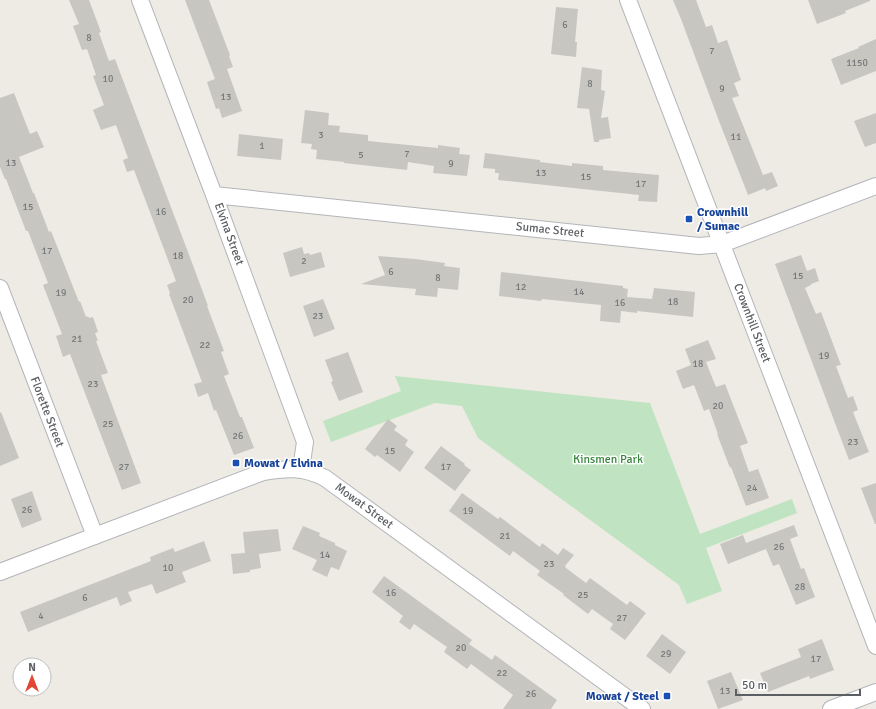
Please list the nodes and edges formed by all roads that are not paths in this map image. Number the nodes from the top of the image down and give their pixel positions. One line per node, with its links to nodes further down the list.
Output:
1 (140, 0): 4 (street, Elvina Street)
2 (628, 0): 5 (street, Crownhill Street)
3 (876, 186): 5 (street, Sumac Street)
4 (214, 195): 5 (street, Sumac Street); 7 (street, Elvina Street)
5 (722, 244): 10 (street, Crownhill Street)
6 (0, 288): 8 (street, Florette Street)
7 (301, 469): 8 (street, Mowat Street); 12 (street, Mowat Street)
8 (95, 536): 9 (street, Mowat Street)
9 (0, 572)
10 (876, 646)
11 (876, 692): 13 (street)
12 (642, 709)
13 (831, 709)

